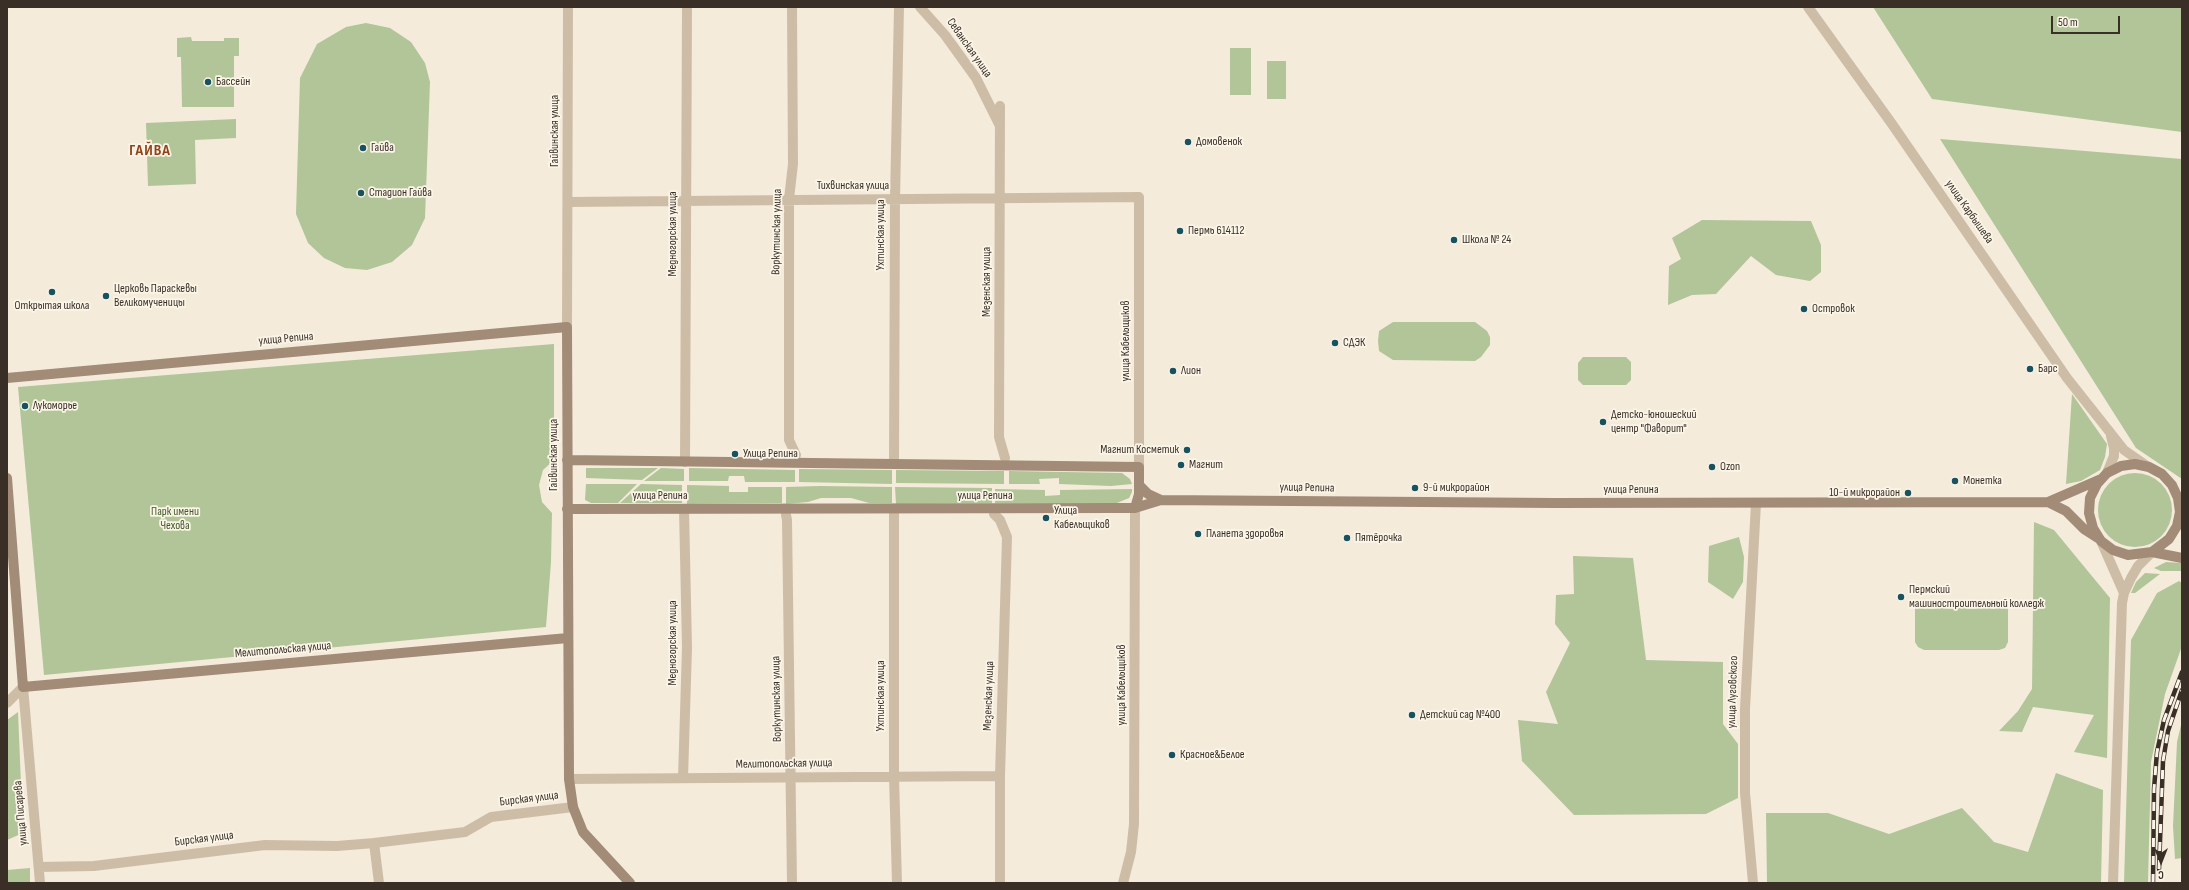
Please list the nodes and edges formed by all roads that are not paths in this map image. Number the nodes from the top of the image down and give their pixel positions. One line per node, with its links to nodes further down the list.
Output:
1 (568, 7): 14 (street, Гайвинская улица)
2 (687, 7): 13 (street, Медногорская улица)
3 (792, 7): 10 (street, Воркутинская улица)
4 (899, 7): 11 (street, Ухтинская улица)
5 (920, 7): 8 (street, Севанская улица)
6 (1808, 7): 17 (street, улица Карбышева)
7 (1000, 106): 8 (street, Мезенская улица)
8 (1001, 130): 12 (street, Мезенская улица)
9 (1139, 197): 12 (street, Тихвинская улица); 23 (street, улица Кабельщиков)
10 (789, 199): 11 (street, Тихвинская улица); 13 (street, Тихвинская улица); 18 (street, Воркутинская улица)
11 (894, 199): 12 (street, Тихвинская улица); 22 (street, Ухтинская улица)
12 (1001, 199): 19 (street, Мезенская улица)
13 (686, 200): 14 (street, Тихвинская улица); 21 (street, Медногорская улица)
14 (568, 202): 15 (street, Гайвинская улица)
15 (567, 327): 16 (street, улица Репина); 20 (street, Гайвинская улица)
16 (7, 378)
17 (2110, 432): 24 (street, улица Карбышева); 25 (street)
18 (796, 455)
19 (1005, 458)
20 (567, 460): 21 (street); 32 (street, Гайвинская улица)
21 (685, 462): 22 (street)
22 (894, 463): 23 (street)
23 (1138, 467): 27 (street, улица Кабельщиков)
24 (2149, 467): 25 (street); 35 (street)
25 (2104, 476): 29 (street); 39 (street)
26 (7, 478): 38 (street, улица Писарева)
27 (1139, 485): 28 (street); 31 (street, улица Кабельщиков)
28 (1161, 500): 30 (street, улица Репина); 31 (street, улица Репина)
29 (2048, 502): 30 (street, улица Репина); 39 (street)
30 (1756, 503): 61 (street, улица Луговского)
31 (1135, 508): 34 (street, улица Репина); 60 (street, улица Кабельщиков)
32 (567, 509): 33 (street, улица Репина); 43 (street, Гайвинская улица)
33 (684, 509): 34 (street, улица Репина); 49 (street, Медногорская улица)
34 (894, 509): 46 (street, Ухтинская улица)
35 (2181, 513): 40 (street)
36 (994, 514): 47 (street, Мезенская улица)
37 (786, 515): 48 (street, Воркутинская улица)
38 (9, 532): 44 (street, улица Писарева)
39 (2101, 541): 40 (street); 42 (street)
40 (2152, 552): 41 (street); 42 (street)
41 (2182, 558)
42 (2124, 593): 62 (street)
43 (568, 638): 44 (street, Мелитопольская улица); 50 (street, Гайвинская улица)
44 (23, 687): 45 (street); 53 (street, улица Писарева)
45 (7, 703)
46 (894, 776): 47 (street, Мелитопольская улица); 48 (street, Мелитопольская улица); 58 (street, Ухтинская улица)
47 (1000, 776): 59 (street, Мезенская улица)
48 (791, 777): 49 (street, Мелитопольская улица); 57 (street, Воркутинская улица)
49 (683, 778): 50 (street, Мелитопольская улица)
50 (569, 779): 51 (street, Гайвинская улица)
51 (573, 806): 52 (street, Бирская улица); 56 (street, Гайвинская улица)
52 (374, 843): 53 (street, Бирская улица); 55 (street)
53 (39, 867): 54 (street, улица Писарева)
54 (40, 883)
55 (379, 883)
56 (630, 883)
57 (792, 883)
58 (897, 883)
59 (1000, 883)
60 (1123, 883)
61 (1753, 883)
62 (2113, 883)

